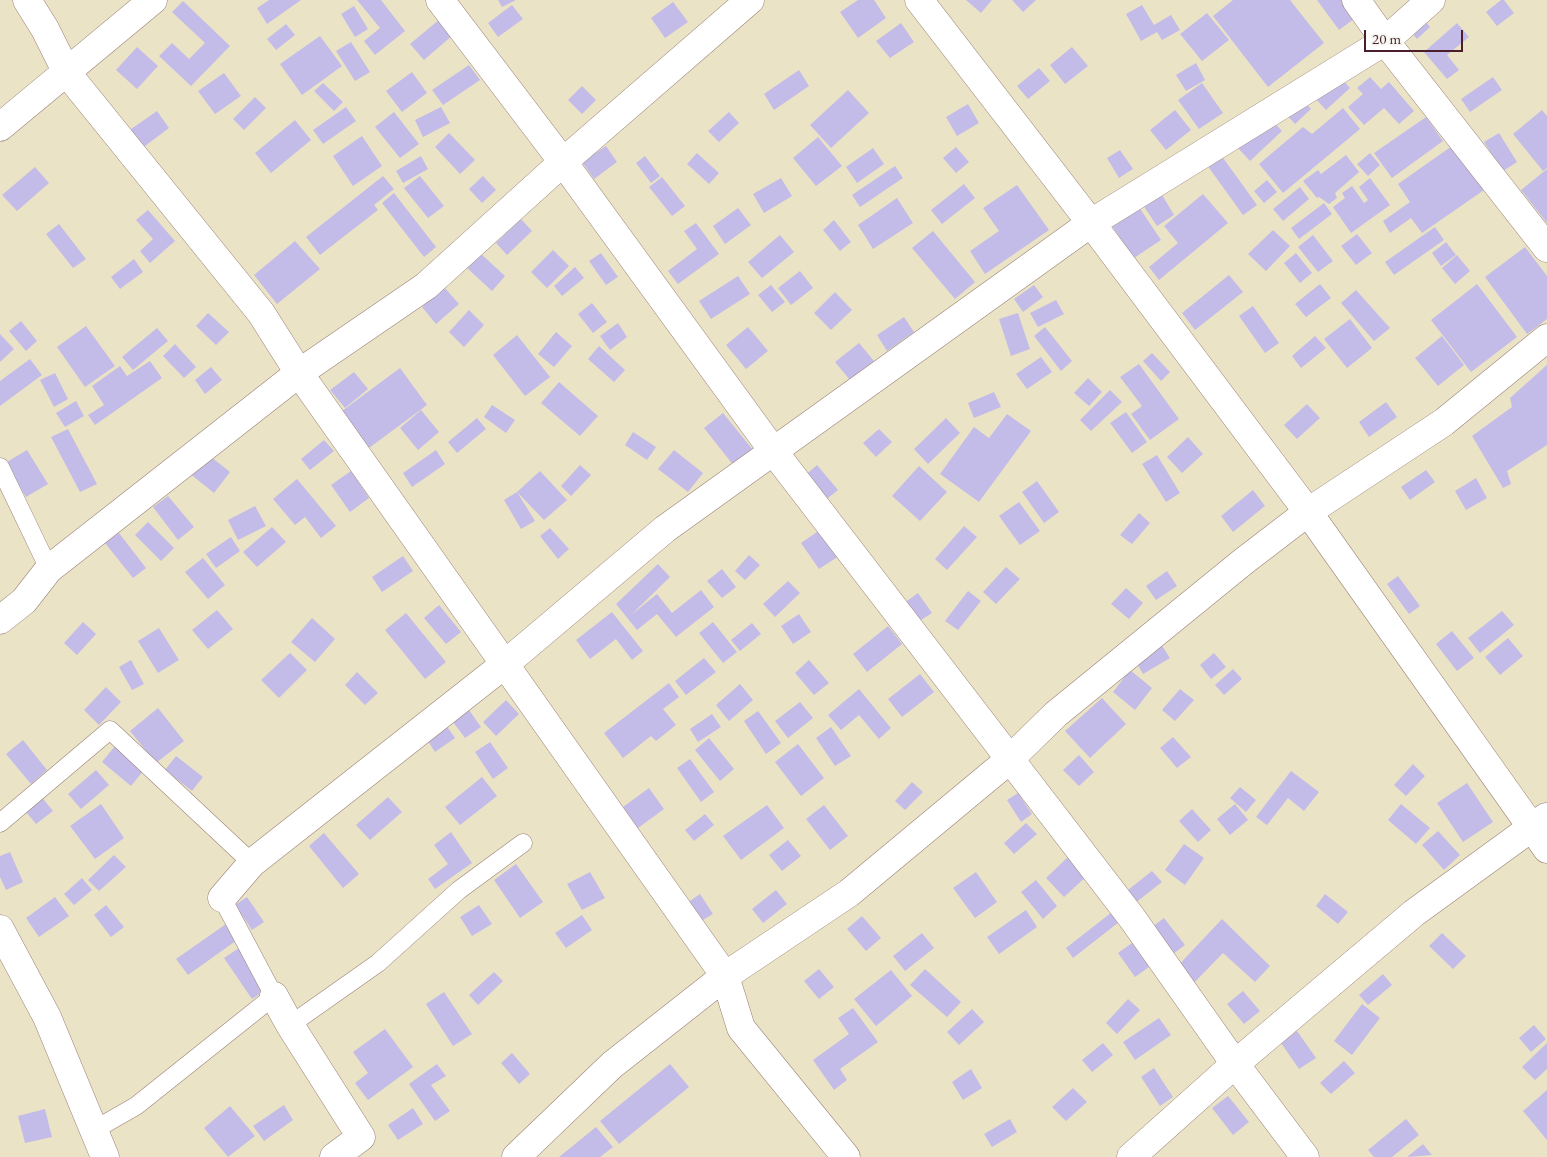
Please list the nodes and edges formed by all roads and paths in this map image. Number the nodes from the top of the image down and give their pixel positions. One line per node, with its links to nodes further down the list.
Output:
1 (27, 0): 9 (street)
2 (153, 0): 9 (street)
3 (440, 0): 11 (street)
4 (750, 0): 11 (street)
5 (919, 0): 12 (street)
6 (1356, 0): 8 (street)
7 (1431, 0): 8 (street)
8 (1385, 41): 12 (street); 13 (street)
9 (67, 73): 10 (street); 15 (street)
10 (0, 127)
11 (563, 162): 15 (street); 16 (street)
12 (1091, 223): 16 (street); 18 (street)
13 (1547, 248)
14 (1547, 338): 18 (street)
15 (299, 373): 19 (street); 21 (street)
16 (774, 452): 21 (street); 22 (street)
17 (0, 467): 19 (lane)
18 (1308, 512): 22 (street); 24 (street)
19 (49, 568): 20 (street)
20 (0, 620)
21 (505, 664): 26 (street); 29 (street)
22 (1009, 760): 29 (street); 32 (street)
23 (0, 823): 26 (lane)
24 (1542, 831): 32 (street)
25 (523, 843): 31 (lane)
26 (252, 863): 27 (street)
27 (222, 898): 30 (lane)
28 (0, 929): 33 (street)
29 (725, 976): 36 (street); 37 (street)
30 (274, 996): 31 (street); 33 (lane)
31 (290, 1025): 35 (street)
32 (1235, 1064): 38 (street); 39 (street)
33 (94, 1130): 34 (street)
34 (106, 1157)
35 (334, 1157)
36 (516, 1157)
37 (846, 1157)
38 (1131, 1157)
39 (1305, 1157)

